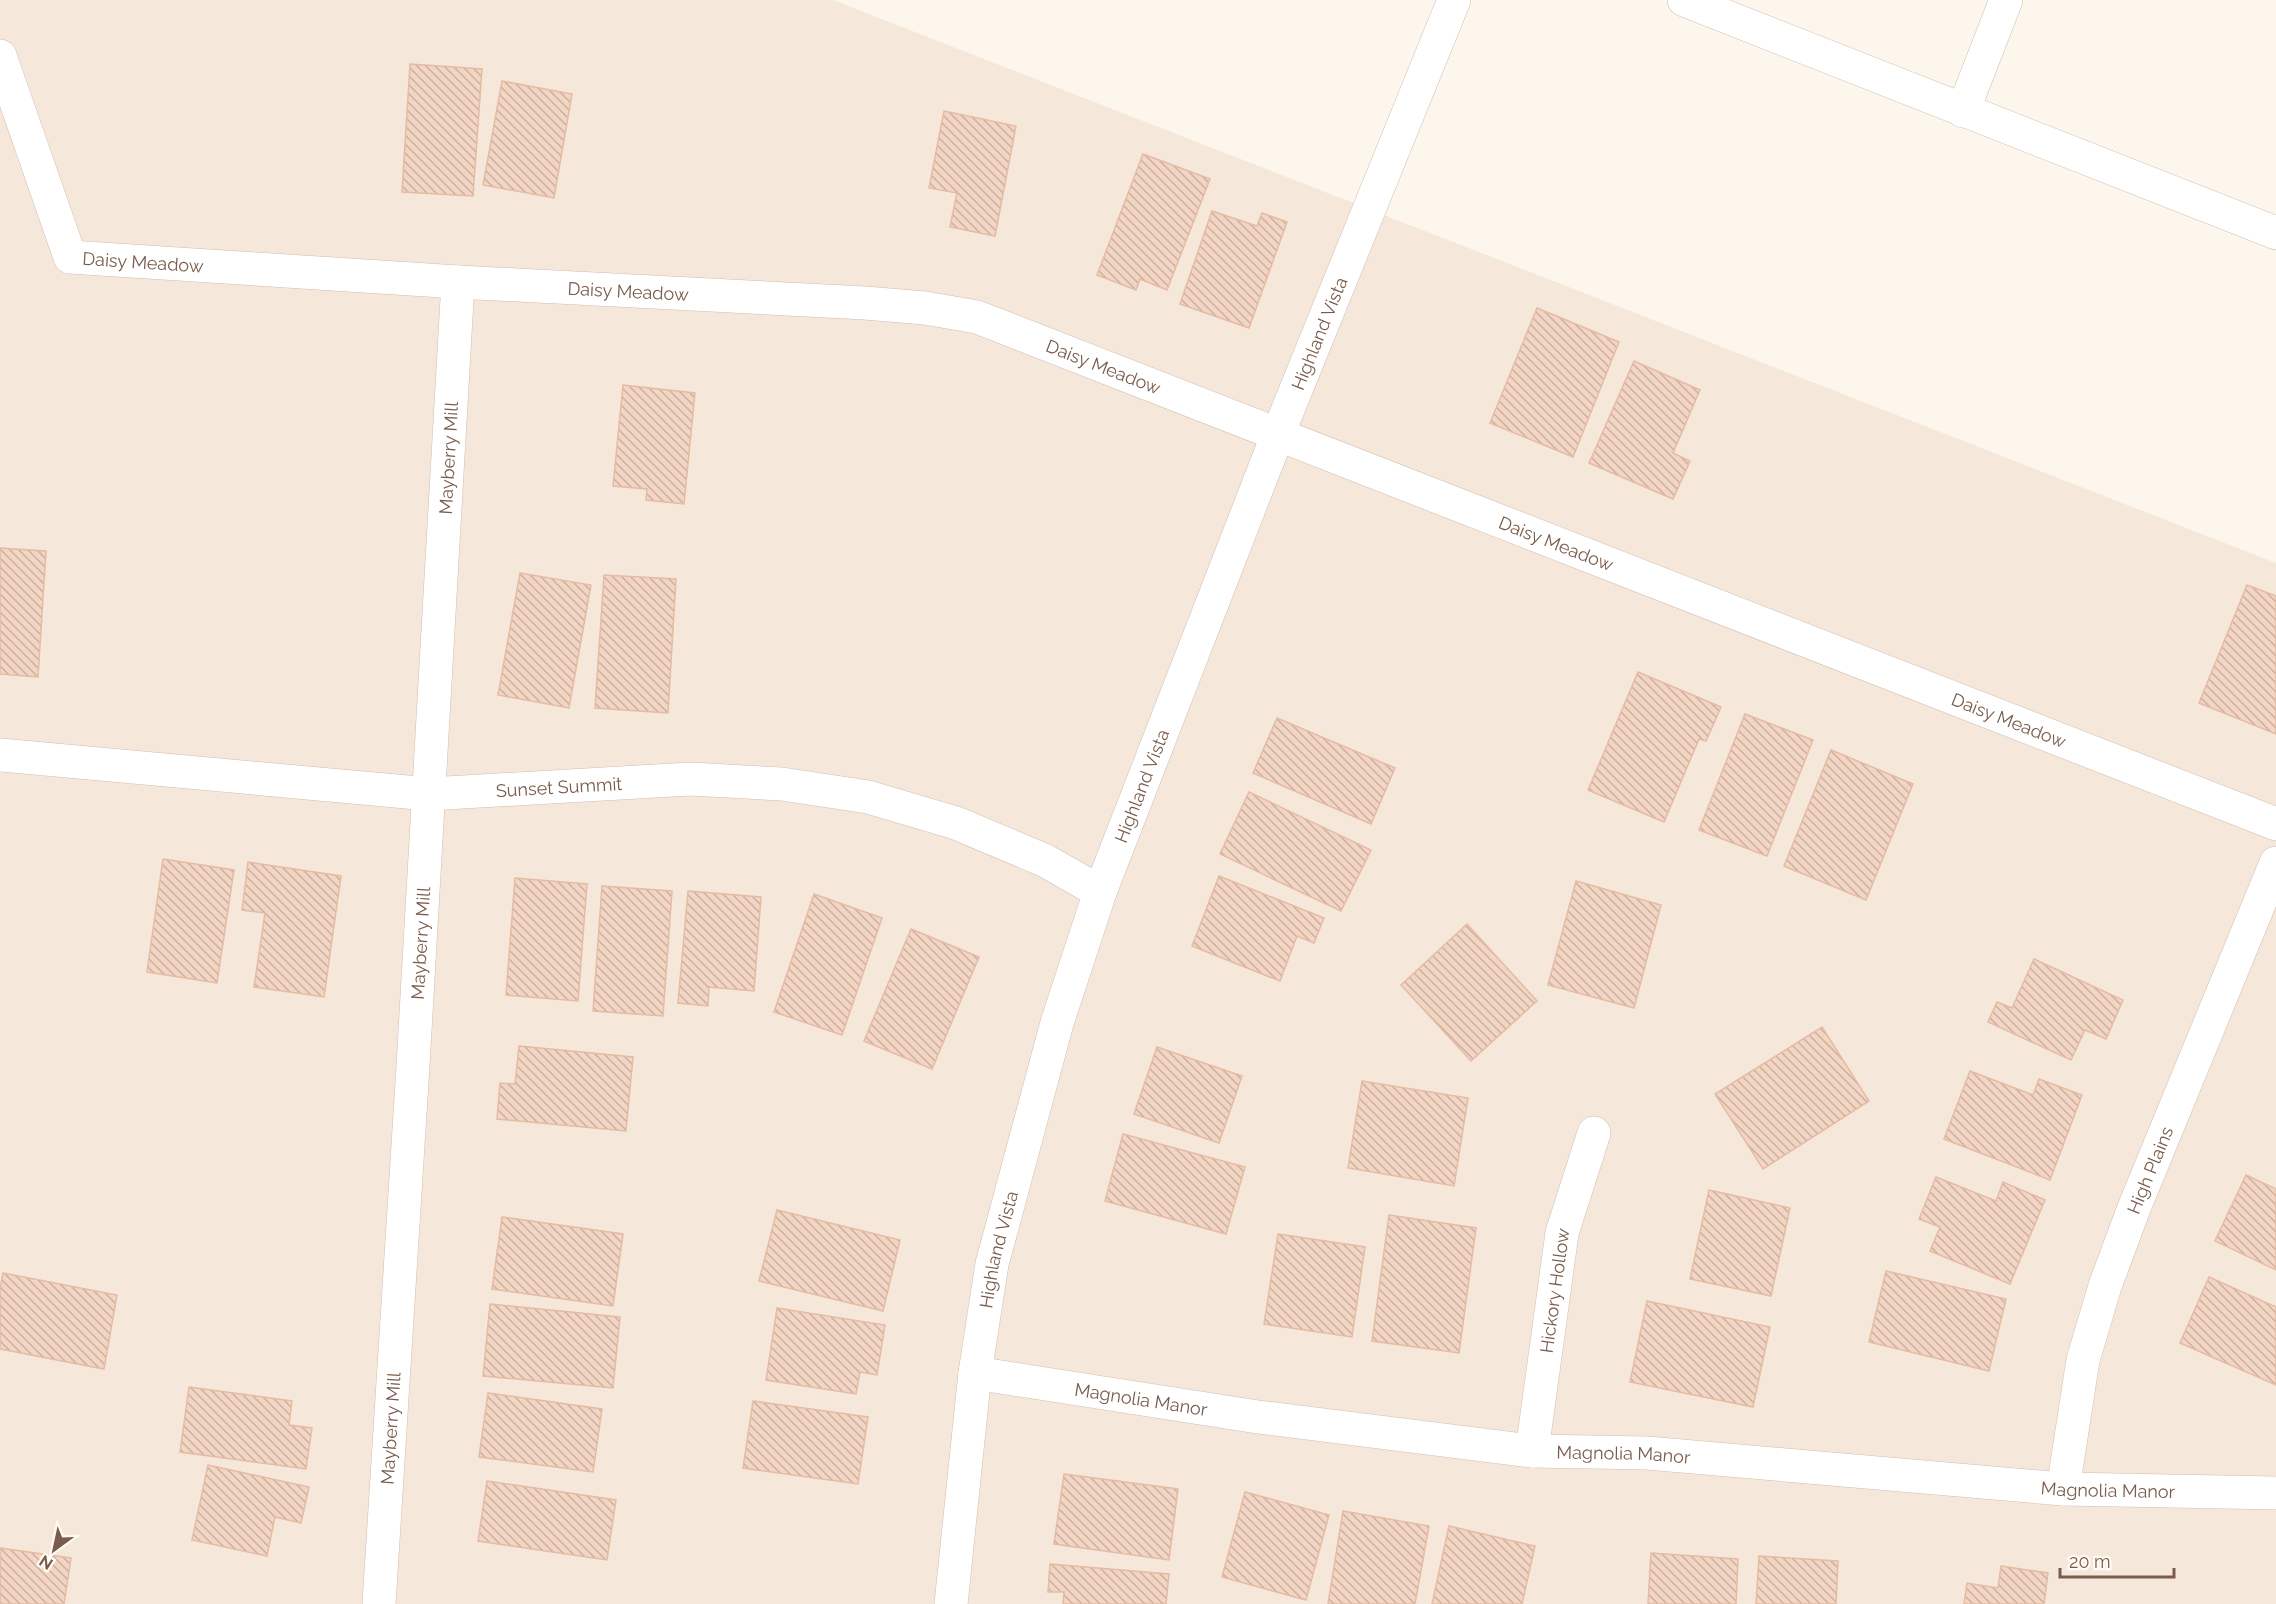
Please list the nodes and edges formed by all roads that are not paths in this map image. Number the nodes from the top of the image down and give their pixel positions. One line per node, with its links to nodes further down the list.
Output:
1 (1454, 0): 8 (street, Highland Vista)
2 (1684, 0): 5 (street)
3 (2006, 0): 5 (street)
4 (0, 56): 7 (street, Daisy Meadow)
5 (1963, 111): 6 (street)
6 (2276, 233)
7 (458, 282): 8 (street, Daisy Meadow); 10 (street, Mayberry Mill)
8 (1278, 434): 11 (street, Daisy Meadow); 13 (street, Highland Vista)
9 (0, 755): 10 (street, Sunset Summit)
10 (429, 794): 13 (street, Sunset Summit); 19 (street, Mayberry Mill)
11 (2276, 824)
12 (2276, 863): 17 (street, High Plains)
13 (1100, 892): 15 (street, Highland Vista)
14 (1594, 1134): 16 (street, Hickory Hollow)
15 (975, 1373): 16 (street, Magnolia Manor); 20 (street, Highland Vista)
16 (1532, 1450): 17 (street, Magnolia Manor)
17 (2063, 1489): 18 (street, Magnolia Manor)
18 (2276, 1493)
19 (379, 1604)
20 (951, 1604)

